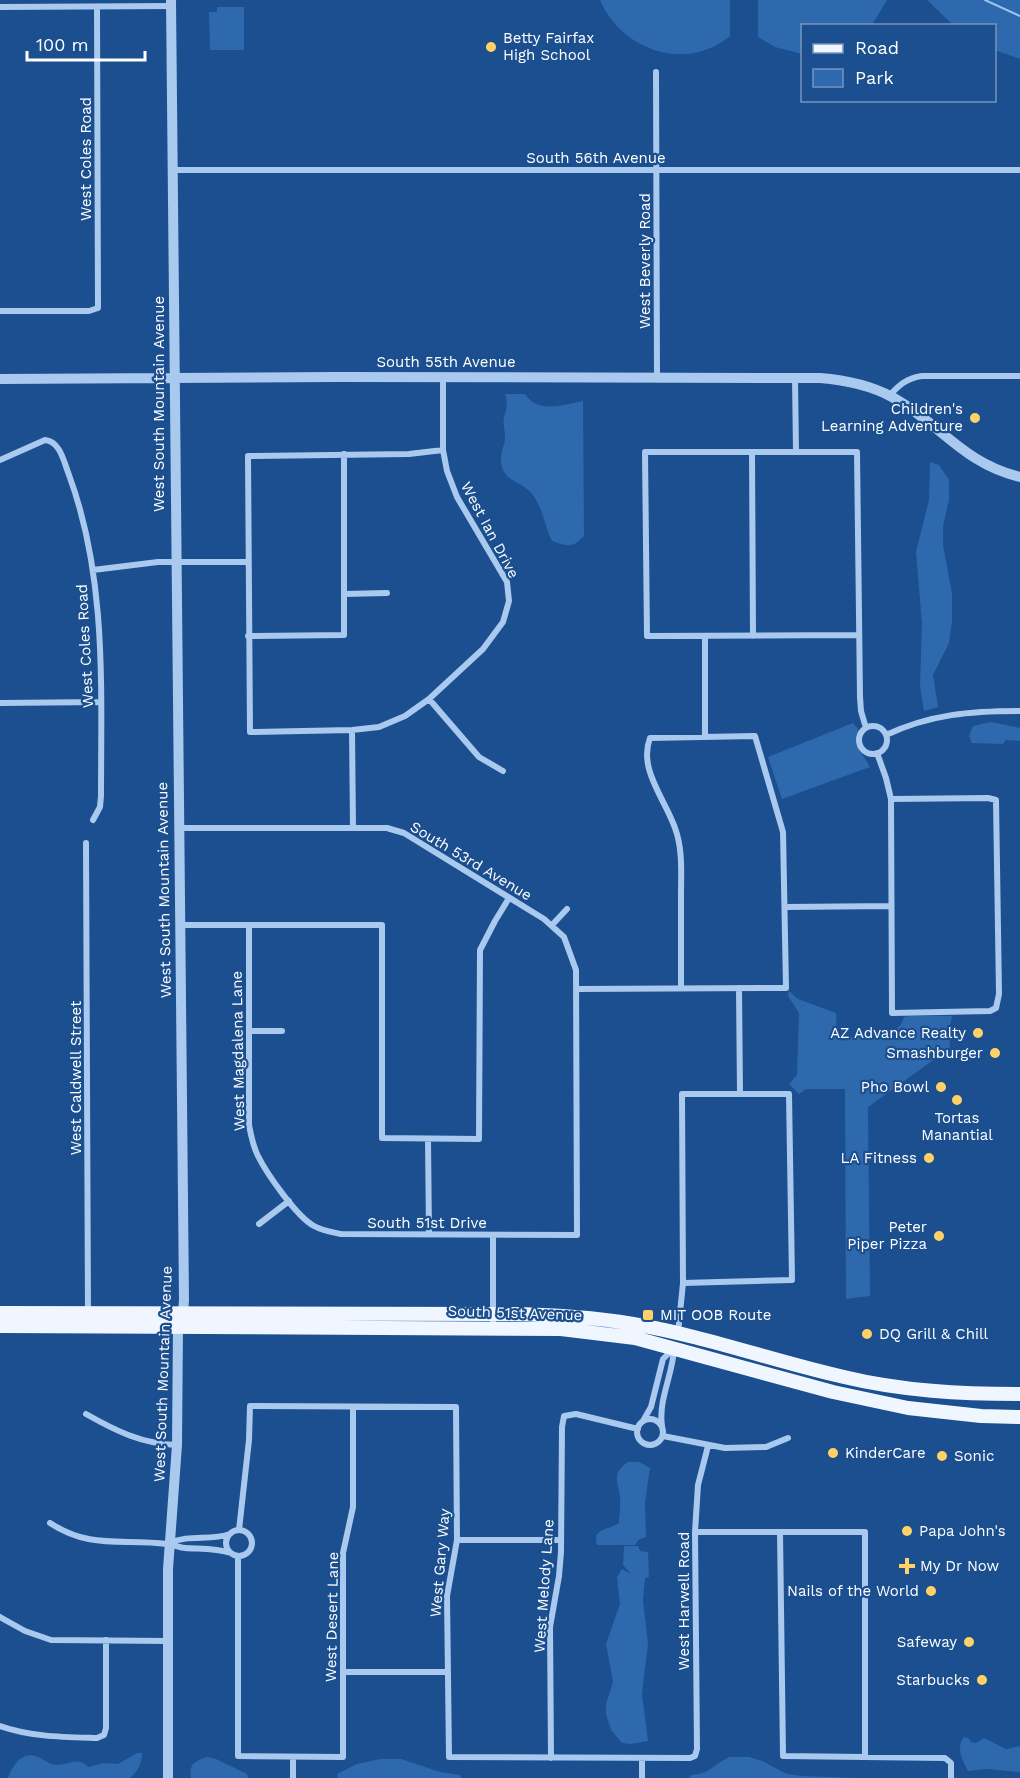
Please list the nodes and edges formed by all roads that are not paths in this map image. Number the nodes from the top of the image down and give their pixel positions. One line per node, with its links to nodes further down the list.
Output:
1 (171, 3): 3 (street); 5 (street, West South Mountain Avenue)
2 (0, 7): 3 (street)
3 (97, 7): 8 (street, West Coles Road)
4 (656, 72): 6 (street, West Beverly Road)
5 (172, 170): 6 (street, South 56th Avenue); 12 (street, West South Mountain Avenue)
6 (657, 170): 7 (street, South 56th Avenue); 11 (street, West Beverly Road)
7 (1020, 170)
8 (0, 311)
9 (1020, 376): 15 (street)
10 (443, 377): 11 (street, South 55th Avenue); 12 (street, South 55th Avenue); 16 (street, West Ian Drive)
11 (657, 377): 13 (street, South 55th Avenue)
12 (174, 378): 14 (street, South 55th Avenue); 22 (street, West South Mountain Avenue)
13 (795, 378): 15 (street, South 55th Avenue); 18 (street)
14 (0, 379)
15 (890, 395): 21 (street, South 55th Avenue)
16 (443, 450): 19 (street); 31 (street, West Ian Drive)
17 (752, 452): 18 (street); 29 (street); 30 (street)
18 (796, 452): 27 (street)
19 (344, 454): 23 (street); 26 (street)
20 (0, 460): 24 (street, West Coles Road)
21 (1020, 477)
22 (175, 562): 23 (street); 24 (street); 43 (street, West South Mountain Avenue)
23 (248, 562): 28 (street)
24 (93, 570): 32 (street, West Coles Road)
25 (387, 593): 26 (street)
26 (344, 594): 28 (street)
27 (859, 635): 30 (street); 35 (street)
28 (248, 636): 36 (street, West Ian Drive)
29 (705, 636): 30 (street); 38 (street)
30 (753, 636)
31 (429, 699): 36 (street, West Ian Drive); 40 (street)
32 (100, 702): 33 (street); 42 (street, West Coles Road)
33 (0, 703)
34 (1020, 711): 37 (street)
35 (866, 728): 37 (street); 39 (street)
36 (352, 730): 44 (street)
37 (886, 735): 39 (street)
38 (705, 737): 48 (street); 53 (street)
39 (877, 753): 41 (street)
40 (503, 771)
41 (891, 799): 47 (street); 47 (street)
42 (93, 820)
43 (178, 828): 44 (street, South 53rd Avenue); 50 (street, West South Mountain Avenue)
44 (353, 828): 46 (street, South 53rd Avenue)
45 (86, 843): 66 (street, West Caldwell Street)
46 (509, 898): 52 (street, South 53rd Avenue); 59 (street)
47 (891, 906): 48 (street)
48 (786, 908): 54 (street)
49 (567, 909): 52 (street)
50 (180, 925): 51 (street); 67 (street, West South Mountain Avenue)
51 (249, 925): 56 (street, West Magdalena Lane); 59 (street)
52 (552, 925): 55 (street, South 53rd Avenue)
53 (681, 988): 54 (street); 55 (street)
54 (739, 988): 58 (street)
55 (577, 989): 63 (street, South 51st Drive)
56 (249, 1031): 57 (street); 60 (street, West Magdalena Lane)
57 (282, 1031)
58 (740, 1094): 64 (street); 64 (street)
59 (428, 1139): 62 (street)
60 (289, 1201): 61 (street); 62 (street, South 51st Drive)
61 (259, 1224)
62 (429, 1234): 63 (street, South 51st Drive)
63 (493, 1235): 68 (street)
64 (683, 1283): 70 (street)
65 (0, 1313): 66 (main road, South 51st Avenue)
66 (88, 1313): 67 (main road, South 51st Avenue)
67 (181, 1320): 68 (main road, South 51st Avenue); 69 (main road, South 51st Avenue); 81 (street, West South Mountain Avenue)
68 (493, 1321): 70 (main road, South 51st Avenue); 71 (main road, South 51st Avenue)
69 (0, 1326)
70 (678, 1333): 71 (street); 72 (main road, South 51st Avenue)
71 (674, 1348): 75 (main road, South 51st Avenue); 76 (street); 77 (street)
72 (1020, 1394)
73 (353, 1407): 84 (street); 88 (street, West Gary Way); 95 (street, West Desert Lane)
74 (86, 1414): 81 (street)
75 (1020, 1417)
76 (643, 1421): 77 (street); 78 (street)
77 (662, 1426): 79 (street)
78 (638, 1429): 79 (street); 89 (street, West Melody Lane)
79 (663, 1436): 82 (street)
80 (788, 1438): 82 (street)
81 (177, 1445): 90 (street, West South Mountain Avenue)
82 (708, 1446): 85 (street, West Harwell Road)
83 (50, 1522): 90 (street)
84 (239, 1530): 87 (street); 91 (street)
85 (695, 1532): 86 (street); 101 (street, West Harwell Road)
86 (780, 1532): 99 (street); 99 (street)
87 (231, 1533): 90 (street); 91 (street)
88 (457, 1540): 89 (street); 96 (street, West Gary Way)
89 (561, 1540): 100 (street, West Melody Lane)
90 (169, 1544): 91 (street); 94 (street, West South Mountain Avenue)
91 (235, 1555): 98 (street)
92 (0, 1617): 93 (street)
93 (106, 1640): 94 (street); 97 (street)
94 (168, 1641): 102 (street, West South Mountain Avenue)
95 (344, 1672): 96 (street); 98 (street, West Desert Lane)
96 (447, 1672): 100 (street, West Gary Way)
97 (0, 1726)
98 (293, 1757): 103 (street)
99 (865, 1757): 105 (street)
100 (551, 1758): 101 (street)
101 (642, 1758): 104 (street)
102 (168, 1778)
103 (293, 1778)
104 (642, 1778)
105 (951, 1778)

